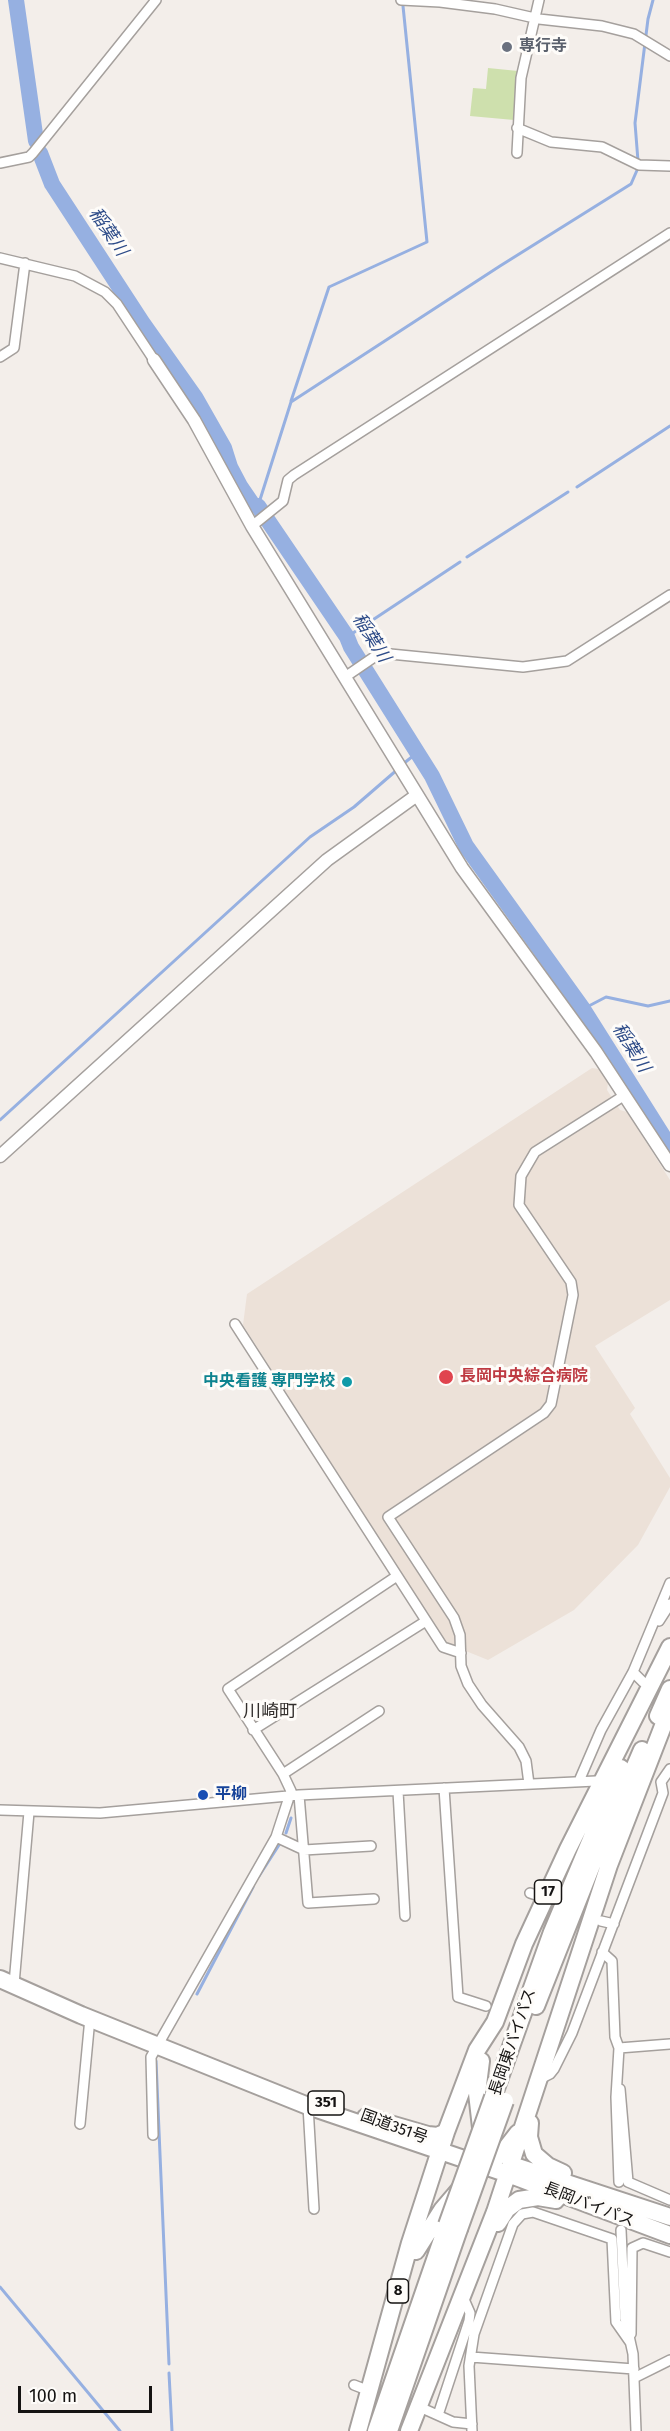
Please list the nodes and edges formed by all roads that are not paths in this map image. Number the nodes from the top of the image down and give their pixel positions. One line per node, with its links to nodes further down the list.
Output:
1 (156, 0): 9 (street)
2 (400, 0): 4 (street)
3 (539, 0): 5 (street)
4 (440, 1): 5 (street)
5 (534, 18): 6 (street); 7 (street)
6 (670, 56)
7 (517, 128): 8 (street); 10 (street)
8 (517, 153)
9 (0, 163)
10 (670, 166)
11 (670, 233): 16 (street)
12 (0, 258): 13 (street)
13 (25, 263): 14 (street); 15 (street)
14 (0, 357)
15 (154, 360): 16 (street)
16 (254, 524): 18 (street)
17 (670, 595): 18 (street)
18 (347, 675): 19 (street)
19 (417, 795): 20 (street); 21 (street)
20 (625, 1095): 22 (street); 30 (street)
21 (0, 1156)
22 (670, 1165)
23 (235, 1324): 24 (street)
24 (397, 1576): 27 (street); 37 (street)
25 (670, 1583): 28 (street)
26 (670, 1604): 28 (street)
27 (426, 1621): 30 (street); 37 (street)
28 (645, 1643): 32 (street)
29 (670, 1647): 61 (highway, 17)
30 (461, 1653): 43 (street)
31 (670, 1661): 68 (highway, 長岡東バイパス / 17)
32 (633, 1672): 33 (street); 41 (street)
33 (643, 1682)
34 (670, 1689): 68 (highway, 長岡東バイパス / 17)
35 (670, 1708): 67 (highway)
36 (379, 1711): 38 (street)
37 (253, 1730): 38 (street)
38 (283, 1774): 47 (street)
39 (669, 1775): 40 (street); 56 (street)
40 (651, 1778)
41 (579, 1781): 42 (street); 43 (street)
42 (596, 1781)
43 (529, 1784): 44 (street)
44 (444, 1788): 45 (street); 59 (street)
45 (398, 1791): 46 (street); 54 (street)
46 (299, 1795): 47 (street); 52 (street)
47 (287, 1796): 49 (street); 50 (street)
48 (0, 1810): 49 (street)
49 (29, 1812): 58 (street)
50 (276, 1836): 52 (street); 63 (street)
51 (371, 1846): 52 (street)
52 (304, 1850): 53 (street)
53 (374, 1899)
54 (405, 1916)
55 (601, 1921): 56 (street)
56 (614, 1924): 57 (street)
57 (602, 1953): 64 (street); 67 (street)
58 (7, 1981): 60 (highway, 国道351号 / 351)
59 (486, 2006)
60 (90, 2018): 63 (highway, 国道351号 / 351); 70 (street)
61 (495, 2022): 72 (highway, 17); 73 (highway)
62 (670, 2044): 64 (street)
63 (158, 2045): 65 (highway, 国道351号 / 351); 71 (street)
64 (619, 2048): 66 (street)
65 (209, 2066): 69 (highway, 国道351号 / 351); 72 (highway, 国道351号 / 351)
66 (616, 2072): 74 (street); 75 (street)
67 (540, 2079): 73 (highway); 78 (highway)
68 (499, 2099): 73 (highway, 長岡東バイパス / 17, bridge)
69 (308, 2106): 72 (highway, 国道351号 / 351); 76 (street)
70 (80, 2124)
71 (153, 2135)
72 (443, 2143): 73 (highway, 長岡バイパス); 83 (highway, 8)
73 (492, 2166): 78 (highway, 長岡バイパス); 79 (highway, 長岡東バイパス / 8, bridge); 82 (highway); 83 (highway)
74 (619, 2182)
75 (670, 2200)
76 (314, 2208)
77 (670, 2217): 78 (highway, 長岡バイパス)
78 (630, 2220): 80 (highway, 長岡バイパス); 82 (highway); 86 (street)
79 (453, 2227): 96 (highway, 長岡東バイパス / 8); 97 (highway, 長岡東バイパス / 8)
80 (670, 2235)
81 (670, 2252): 86 (street)
82 (474, 2272): 84 (highway)
83 (403, 2273): 95 (highway, 8)
84 (463, 2297): 85 (street); 98 (highway)
85 (470, 2333): 86 (street); 87 (street); 93 (street)
86 (630, 2342): 89 (street)
87 (471, 2357): 89 (street); 94 (street)
88 (670, 2360): 89 (street)
89 (634, 2373): 99 (street)
90 (354, 2385): 91 (street)
91 (367, 2390)
92 (424, 2409): 93 (street)
93 (438, 2415): 94 (street)
94 (472, 2428)
95 (358, 2431)
96 (376, 2431)
97 (389, 2431)
98 (409, 2431)
99 (636, 2431)

